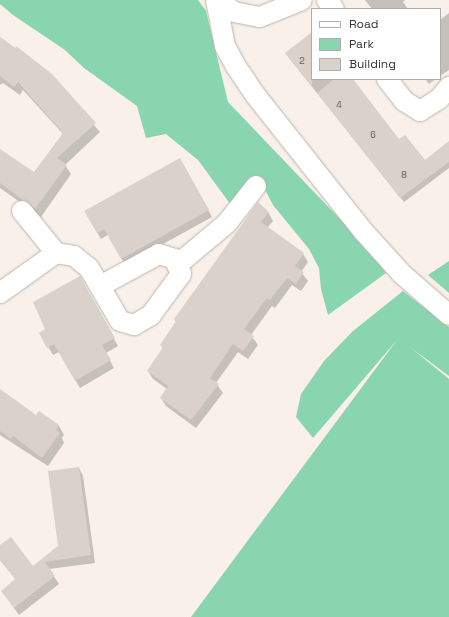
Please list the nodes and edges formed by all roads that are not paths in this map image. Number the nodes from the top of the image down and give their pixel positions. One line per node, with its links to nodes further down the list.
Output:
1 (216, 0): 2 (street); 13 (street)
2 (302, 0)
3 (327, 0): 4 (street)
4 (333, 8)
5 (388, 80): 6 (street)
6 (449, 87)
7 (256, 186): 10 (street)
8 (22, 211): 9 (street)
9 (56, 253): 11 (street); 12 (street)
10 (177, 265): 11 (street); 11 (street)
11 (100, 286)
12 (0, 293)
13 (449, 316)

